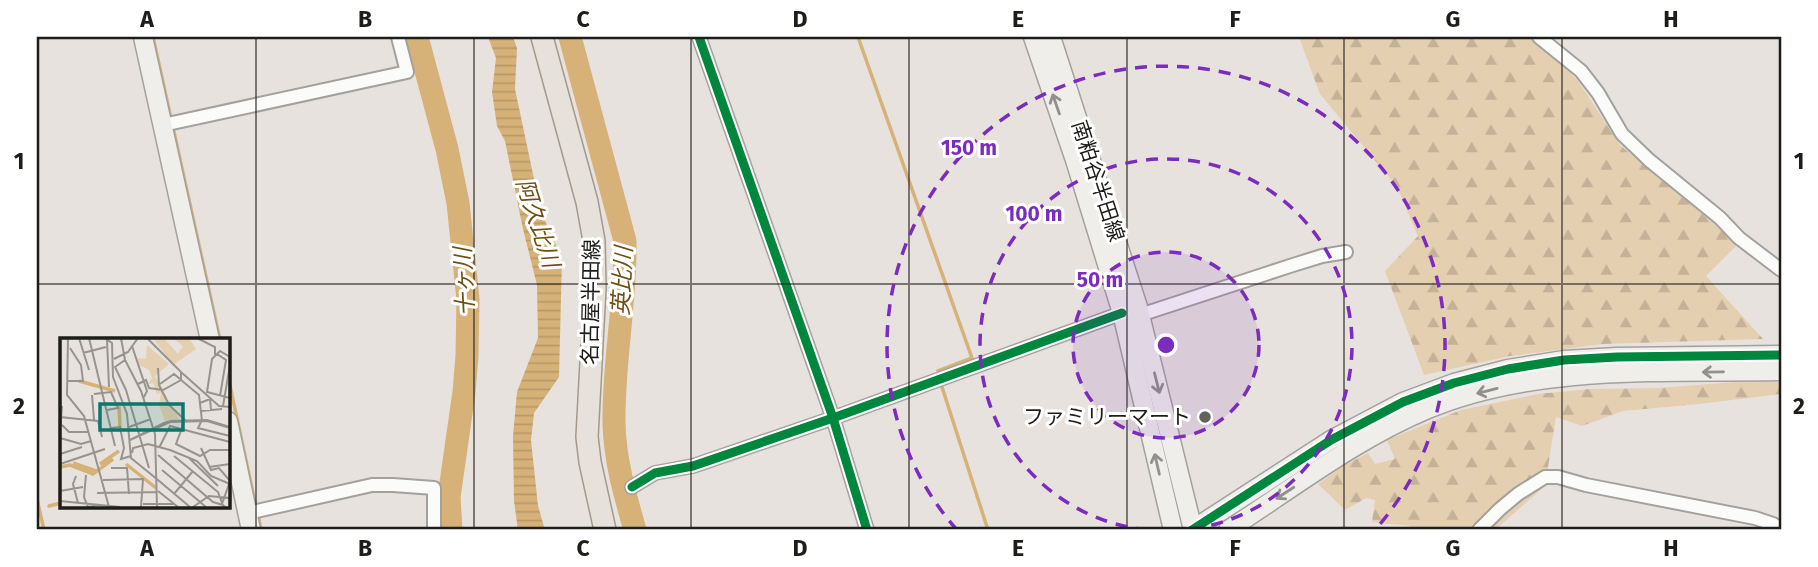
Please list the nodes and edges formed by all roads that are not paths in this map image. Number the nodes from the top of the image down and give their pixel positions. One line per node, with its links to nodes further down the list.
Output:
1 (143, 37): 8 (street)
2 (398, 37): 8 (street)
3 (542, 37): 22 (main road, 名古屋半田線)
4 (699, 37): 16 (street)
5 (1033, 37): 11 (street, 南粕谷半田線, one-way to 5)
6 (1051, 37): 12 (street, 南粕谷半田線)
7 (1539, 37): 10 (street)
8 (163, 125): 13 (street)
9 (1346, 252): 12 (street)
10 (1781, 270)
11 (1122, 313): 16 (street); 24 (street, 南粕谷半田線, one-way to 11)
12 (1140, 315): 25 (street, 南粕谷半田線, one-way to 25)
13 (210, 338)
14 (1781, 355): 25 (street)
15 (1781, 371): 26 (street, one-way to 26)
16 (834, 418): 18 (street); 23 (street)
17 (229, 426): 19 (street)
18 (632, 487)
19 (249, 522): 21 (street)
20 (1781, 529): 27 (street)
21 (434, 530)
22 (605, 530)
23 (867, 530)
24 (1173, 530)
25 (1193, 530)
26 (1228, 530)
27 (1479, 530)

